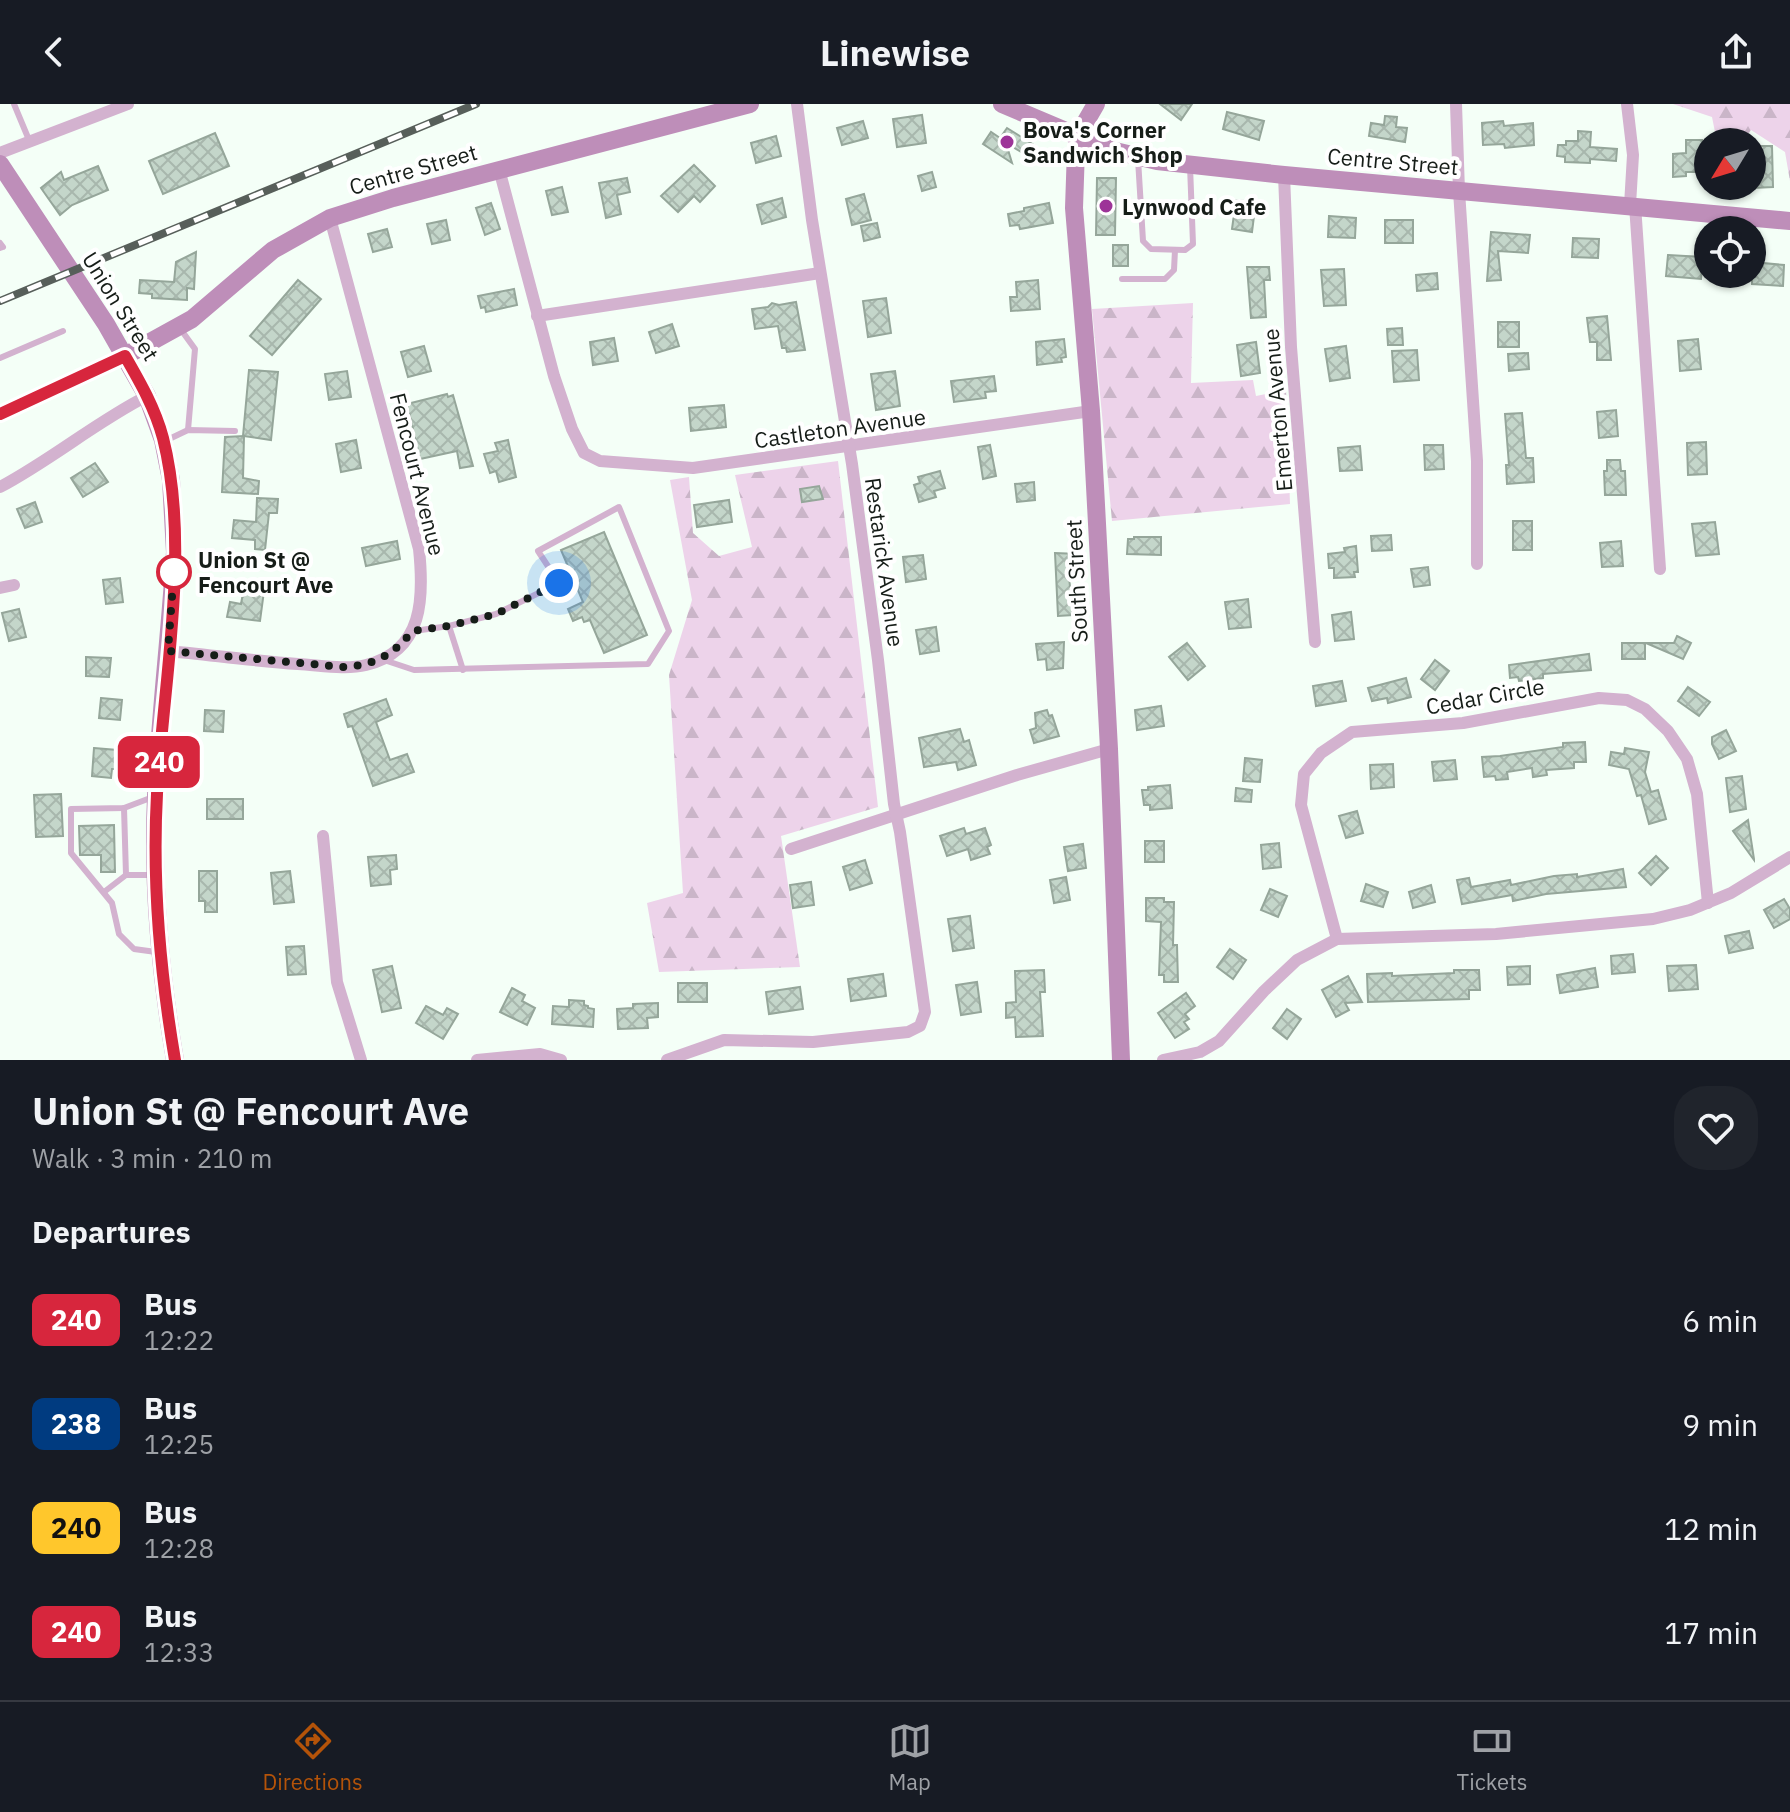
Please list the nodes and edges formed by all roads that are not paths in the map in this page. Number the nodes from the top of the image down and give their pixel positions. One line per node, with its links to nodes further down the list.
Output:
1 (14, 104): 10 (lane)
2 (128, 104): 10 (street)
3 (750, 104): 15 (main road, Centre Street)
4 (797, 104): 22 (street, Restarick Avenue)
5 (1002, 104): 9 (main road, Centre Street)
6 (1096, 104): 9 (main road, South Street)
7 (1456, 104): 17 (street)
8 (1627, 104): 18 (street)
9 (1079, 136): 12 (main road, Centre Street); 30 (main road, South Street)
10 (29, 140): 11 (street)
11 (0, 153)
12 (1138, 158): 14 (main road, Centre Street); 21 (lane)
13 (0, 164): 27 (main road, Union Street)
14 (1190, 166): 16 (main road, Centre Street); 21 (lane)
15 (499, 169): 19 (main road, Centre Street); 24 (street)
16 (1284, 175): 17 (main road, Centre Street); 43 (street, Emerton Avenue)
17 (1459, 191): 18 (main road, Centre Street); 37 (street)
18 (1632, 205): 20 (main road, Centre Street); 38 (street)
19 (330, 218): 25 (main road, Centre Street); 42 (street, Fencourt Avenue)
20 (1790, 221)
21 (1175, 250): 23 (lane)
22 (820, 273): 24 (street); 35 (street, Restarick Avenue)
23 (1122, 279)
24 (537, 316): 35 (street, Castleton Avenue)
25 (179, 327): 27 (main road, Centre Street); 32 (lane)
26 (63, 331): 28 (lane)
27 (125, 356): 29 (main road, Union Street); 31 (street)
28 (0, 358)
29 (147, 396): 34 (main road, Union Street); 36 (street)
30 (1091, 411): 35 (street, Castleton Avenue); 47 (main road, South Street)
31 (0, 414)
32 (188, 430): 33 (lane); 34 (lane)
33 (235, 431)
34 (163, 441): 44 (main road, Union Street)
35 (848, 447): 50 (street, Restarick Avenue)
36 (0, 487)
37 (1477, 564)
38 (1660, 569)
39 (14, 585): 40 (street)
40 (0, 588)
41 (449, 626): 42 (lane); 46 (lane); 46 (lane)
42 (412, 631): 45 (street)
43 (1315, 642)
44 (168, 651): 45 (street); 48 (main road, Union Street)
45 (381, 659): 46 (lane)
46 (463, 670)
47 (1109, 749): 50 (street); 65 (main road, South Street)
48 (156, 796): 49 (lane); 54 (main road, Union Street)
49 (124, 808): 55 (lane); 56 (lane)
50 (896, 814): 52 (street); 64 (street, Restarick Avenue)
51 (323, 836): 61 (street)
52 (791, 849)
53 (1790, 857): 57 (street)
54 (155, 874): 55 (lane); 59 (main road, Union Street)
55 (126, 875): 56 (lane)
56 (104, 892): 59 (lane)
57 (1708, 903): 58 (street); 58 (street, Cedar Circle)
58 (1337, 939): 66 (street)
59 (159, 953): 60 (main road, Union Street)
60 (175, 1060)
61 (361, 1060)
62 (477, 1060): 63 (street)
63 (561, 1060)
64 (667, 1060)
65 (1121, 1060)
66 (1163, 1060)

